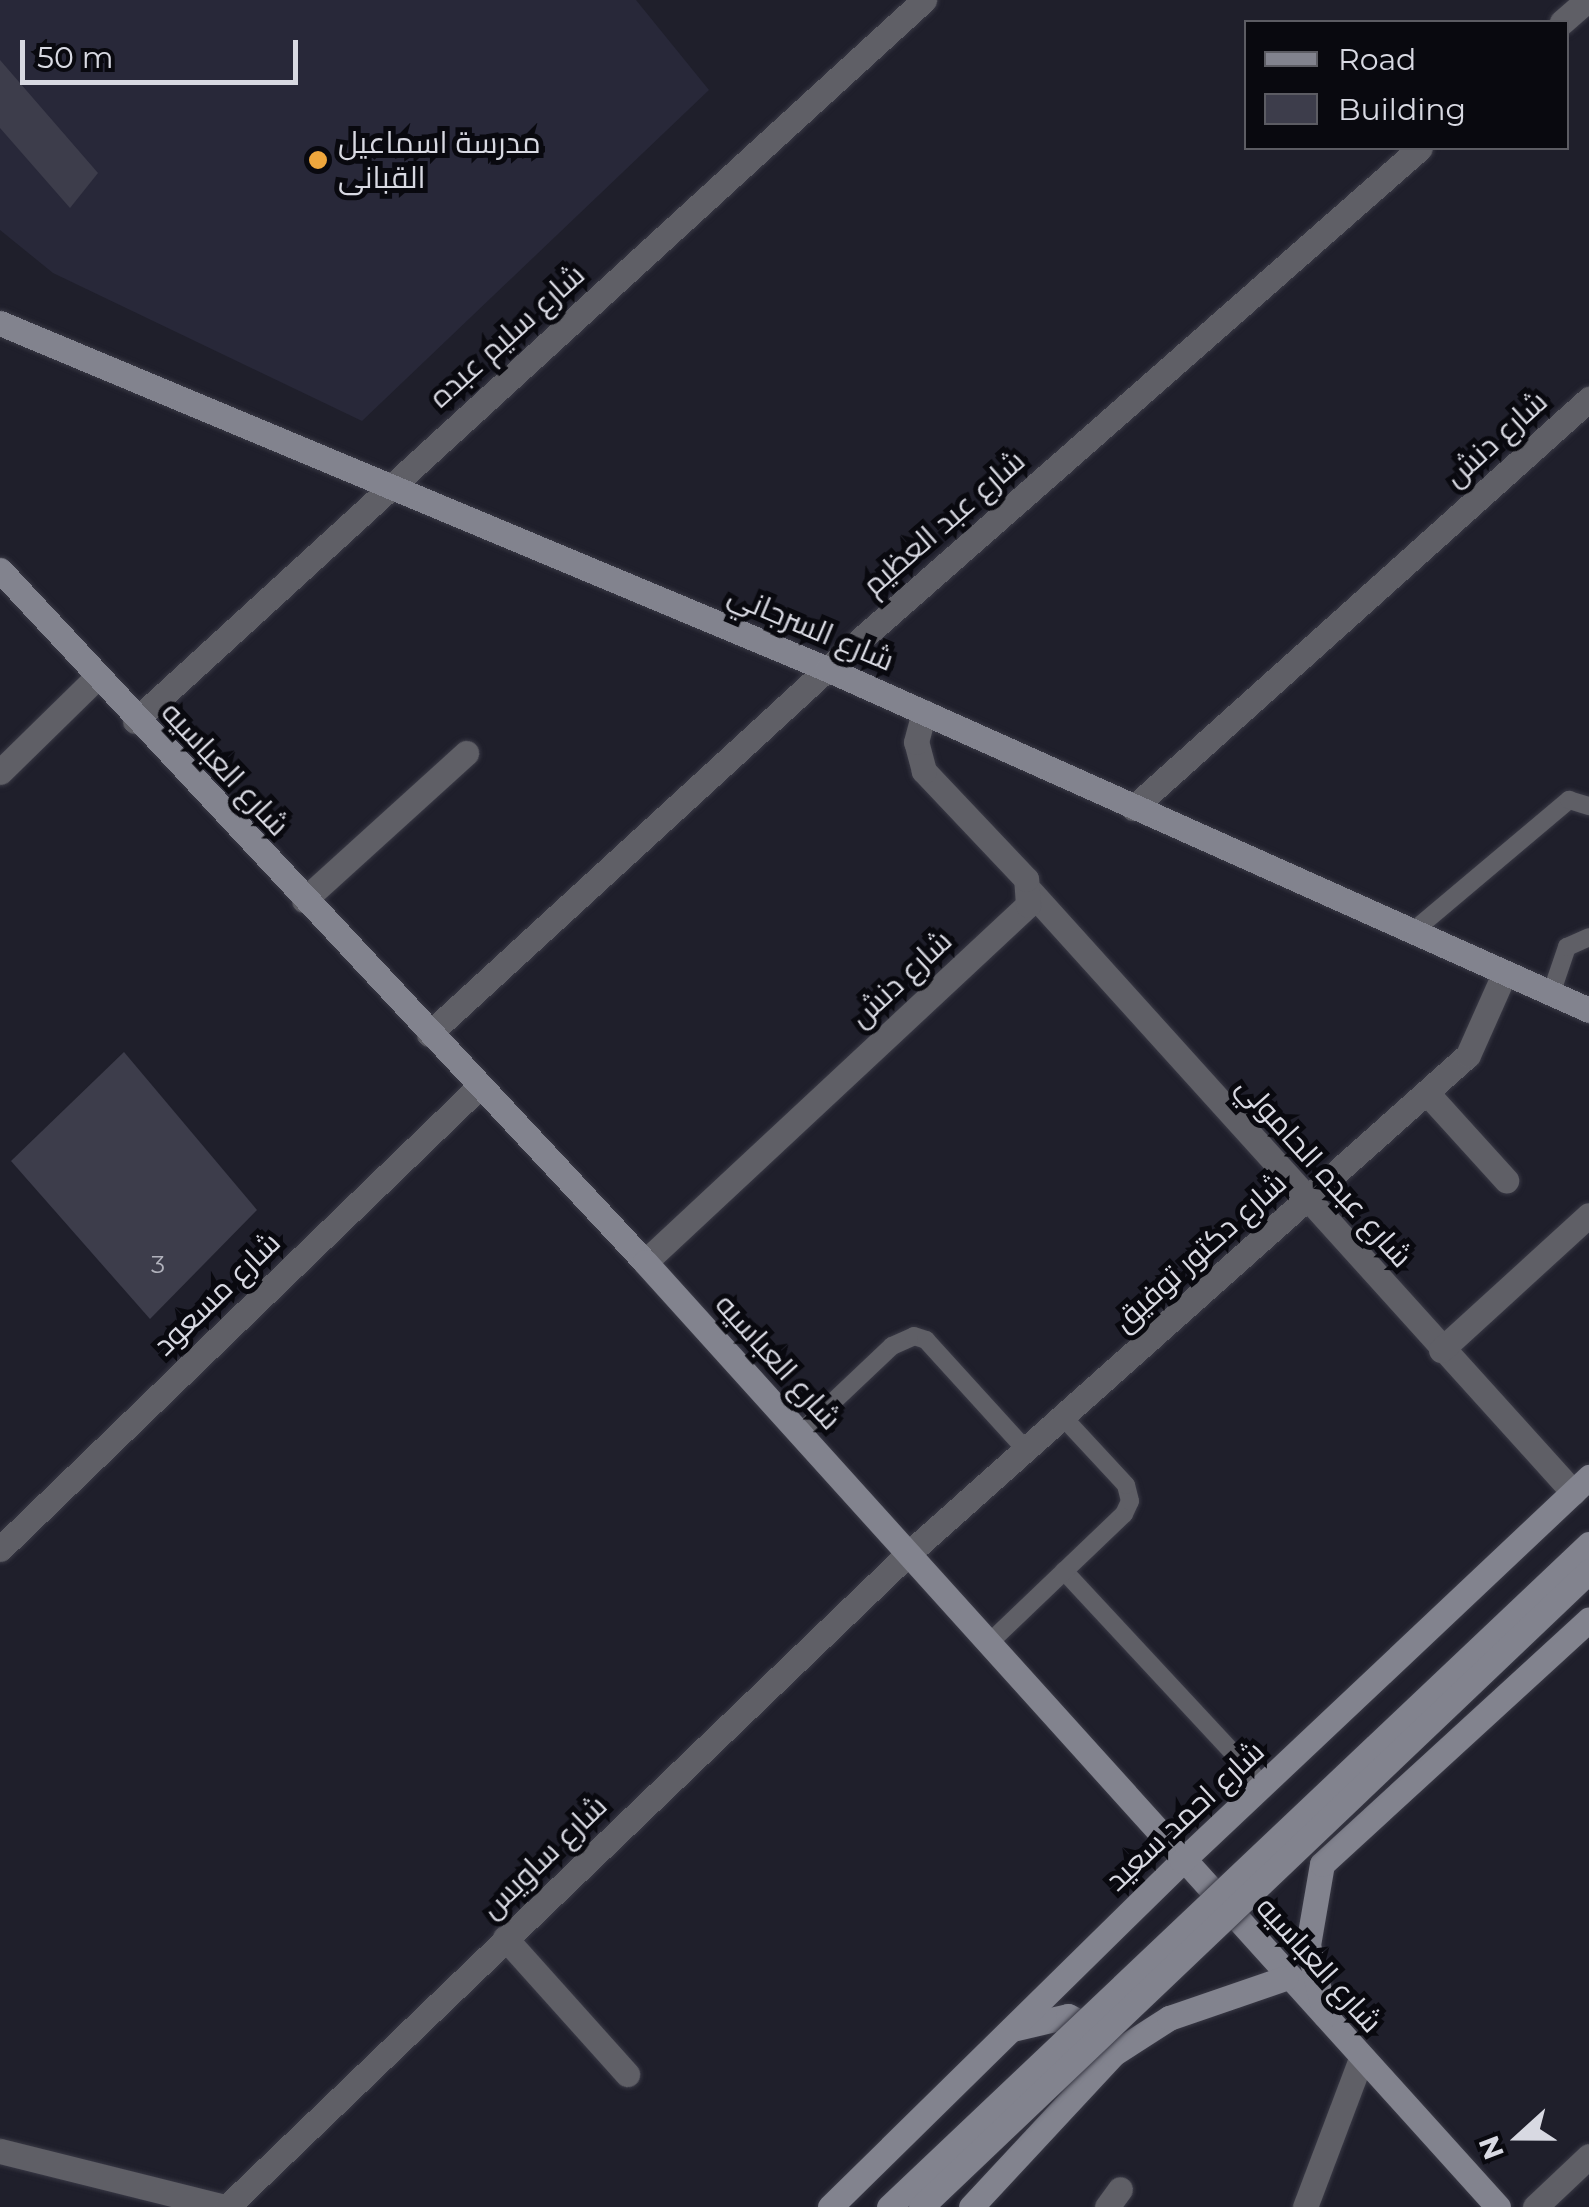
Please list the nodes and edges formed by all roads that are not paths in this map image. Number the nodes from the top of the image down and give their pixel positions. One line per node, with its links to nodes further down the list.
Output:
1 (924, 0): 7 (street, شارع سليم عبده)
2 (1588, 0): 3 (street)
3 (1564, 20)
4 (1418, 150): 9 (street, شارع عبد العظيم)
5 (0, 324): 7 (main road, شارع السرجاني)
6 (1589, 399): 16 (street, شارع دنش)
7 (389, 486): 9 (main road, شارع السرجاني); 12 (street, شارع سليم عبده)
8 (0, 570): 10 (main road, شارع العباسيه)
9 (828, 668): 11 (main road, شارع السرجاني); 24 (street, شارع عبد العظيم)
10 (96, 678): 12 (main road, شارع العباسيه); 14 (street)
11 (924, 712): 16 (main road, شارع السرجاني); 17 (street)
12 (135, 720): 18 (main road, شارع العباسيه)
13 (466, 753): 18 (street)
14 (3, 762)
15 (1589, 806): 19 (lane)
16 (1133, 808): 19 (main road, شارع السرجاني)
17 (1031, 892): 28 (street, شارع عبده الحامولي); 30 (street, شارع دنش)
18 (304, 900): 24 (main road, شارع العباسيه)
19 (1411, 933): 21 (main road, شارع السرجاني)
20 (1589, 937): 22 (lane)
21 (1504, 974): 22 (main road, شارع السرجاني); 26 (street, شارع دكتور توفيق)
22 (1551, 994): 23 (main road, شارع السرجاني)
23 (1589, 1010)
24 (429, 1034): 25 (main road, شارع العباسيه)
25 (478, 1087): 30 (main road, شارع العباسيه); 37 (street, شارع مسعود)
26 (1428, 1094): 27 (street); 28 (street, شارع دكتور توفيق)
27 (1506, 1180)
28 (1306, 1202): 31 (street, شارع عبده الحامولي); 32 (street, شارع دكتور توفيق)
29 (1589, 1215): 31 (street)
30 (645, 1262): 33 (main road, شارع العباسيه)
31 (1441, 1350): 35 (street, شارع عبده الحامولي)
32 (1063, 1417): 34 (street, شارع دكتور توفيق); 39 (lane)
33 (799, 1434): 34 (lane); 38 (main road, شارع العباسيه)
34 (1026, 1450): 38 (street, شارع دكتور توفيق)
35 (1581, 1485): 43 (main road, شارع احمد سعيد)
36 (1589, 1544): 56 (main road, bridge)
37 (0, 1549)
38 (907, 1555): 42 (main road, شارع العباسيه); 45 (street, شارع ساويس)
39 (1064, 1571): 42 (lane); 43 (lane)
40 (1589, 1572): 57 (main road, bridge)
41 (1589, 1619): 47 (main road)
42 (988, 1644): 44 (main road, شارع العباسيه)
43 (1264, 1786): 44 (main road, شارع احمد سعيد)
44 (1182, 1861): 46 (main road, شارع العباسيه); 48 (main road, شارع احمد سعيد)
45 (506, 1938): 50 (street); 54 (street, شارع ساويس)
46 (1285, 1978): 47 (main road, شارع العباسيه); 51 (main road)
47 (1329, 2024): 49 (main road, شارع العباسيه)
48 (1011, 2029): 51 (main road); 55 (main road, شارع احمد سعيد)
49 (1360, 2059): 59 (street); 60 (main road, شارع العباسيه)
50 (627, 2074)
51 (1090, 2078): 58 (main road)
52 (0, 2151): 54 (street)
53 (1589, 2156): 61 (street)
54 (226, 2207)
55 (830, 2207)
56 (889, 2207)
57 (920, 2207)
58 (971, 2207)
59 (1305, 2207)
60 (1498, 2207)
61 (1535, 2207)

